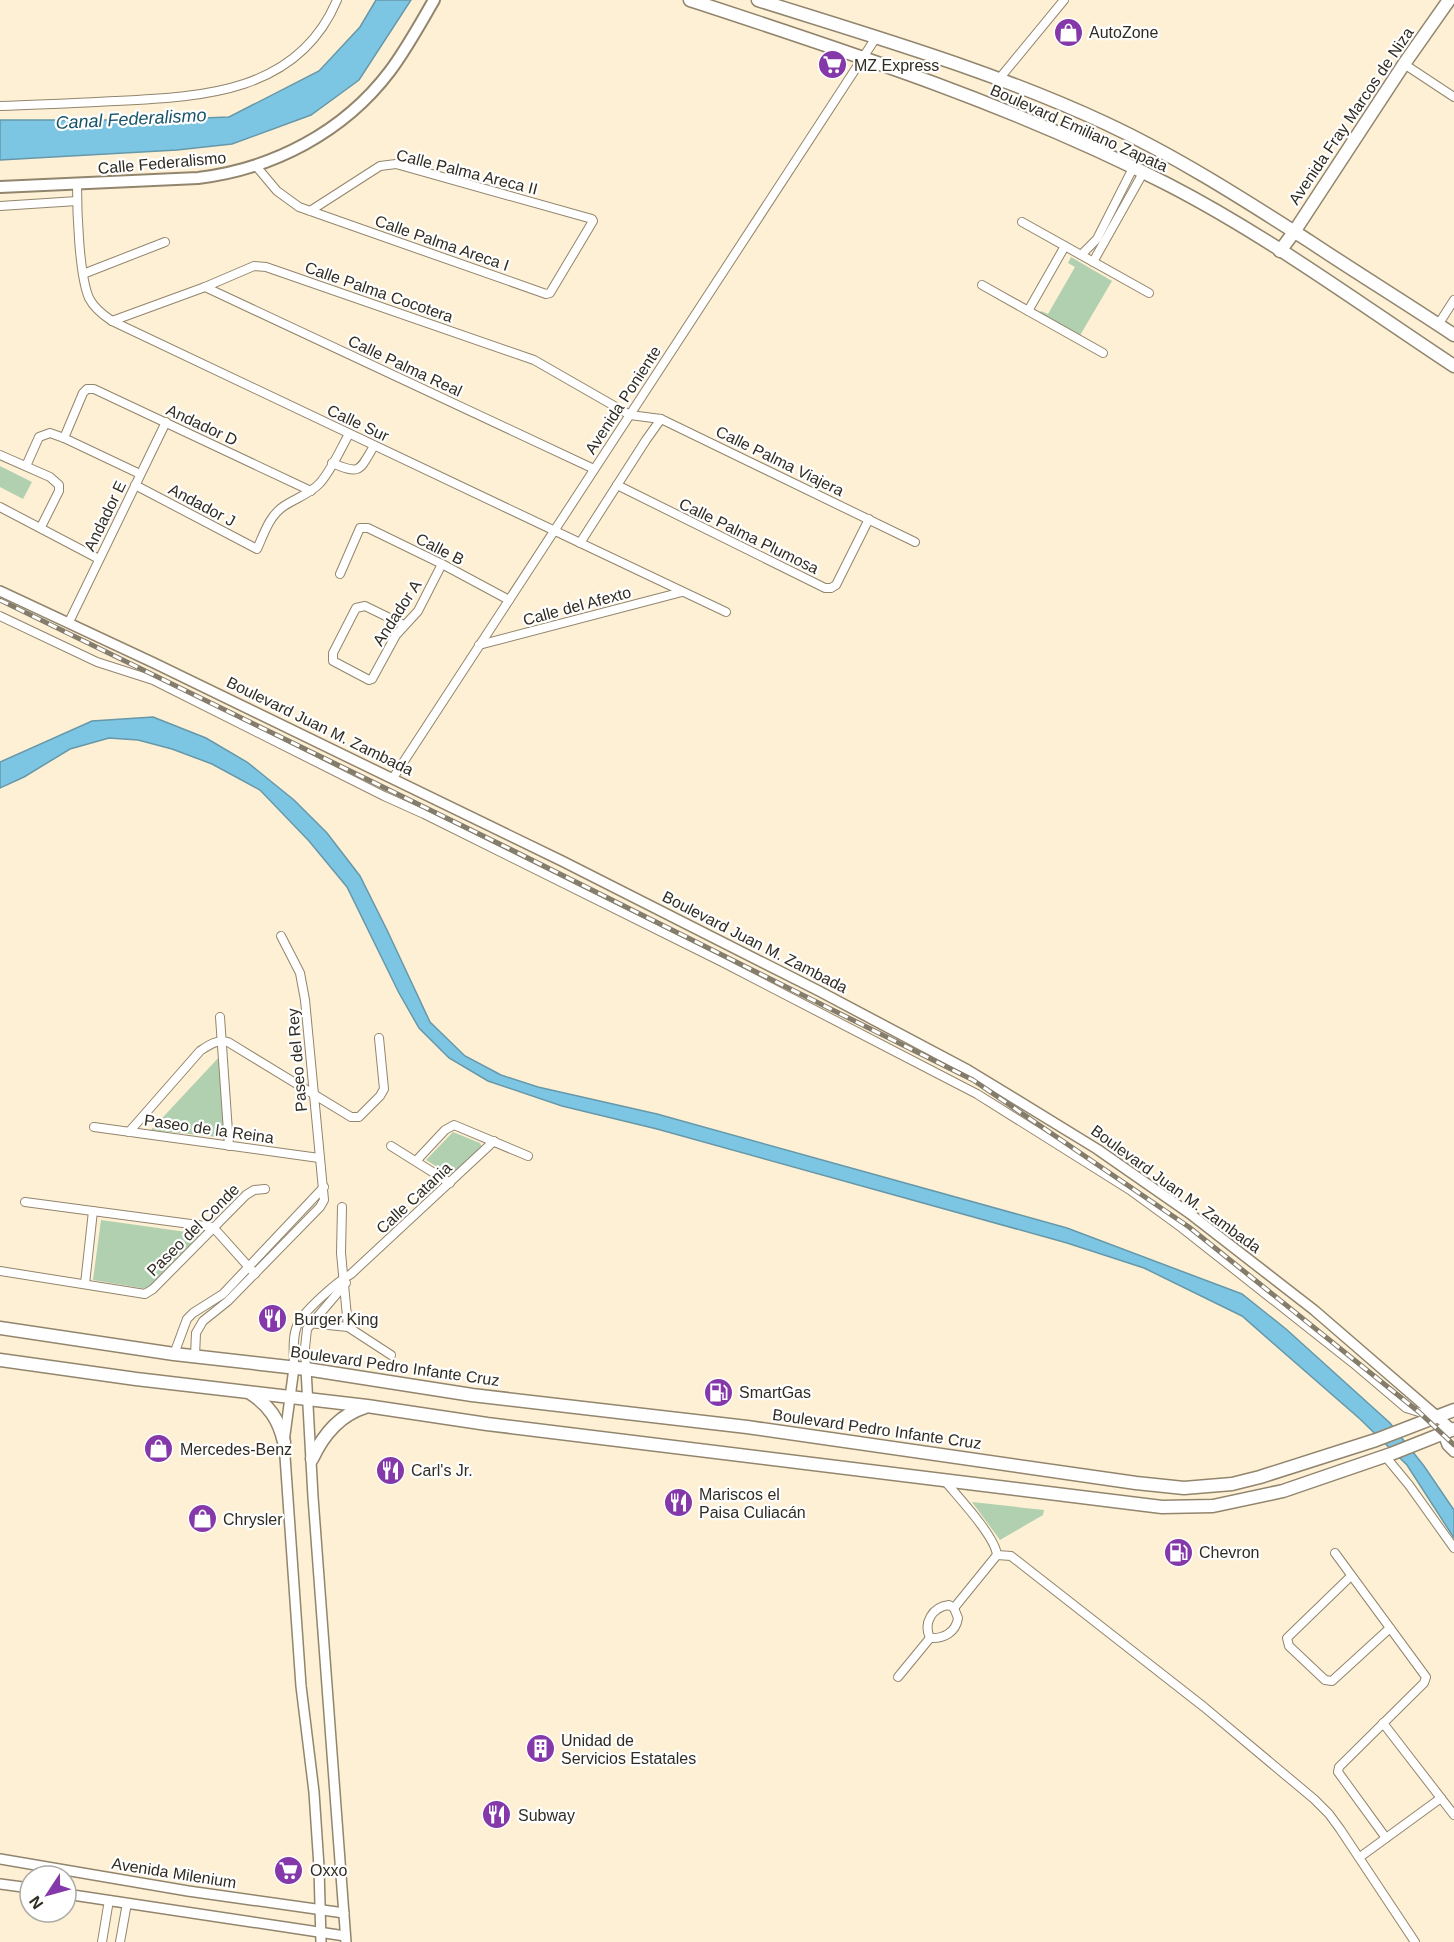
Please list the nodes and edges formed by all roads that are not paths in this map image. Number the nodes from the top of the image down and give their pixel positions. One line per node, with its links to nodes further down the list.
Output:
1 (337, 0): 12 (street)
2 (434, 0): 13 (main road, Calle Federalismo)
3 (690, 0): 8 (main road, Boulevard Emiliano Zapata)
4 (758, 0): 7 (main road, Boulevard Emiliano Zapata)
5 (1064, 0): 10 (street)
6 (1449, 0): 9 (main road, Avenida Fray Marcos de Niza)
7 (877, 36): 8 (street, Avenida Poniente); 10 (main road, Boulevard Emiliano Zapata)
8 (863, 57): 14 (main road, Boulevard Emiliano Zapata); 39 (street, Avenida Poniente)
9 (1404, 64): 11 (street); 22 (main road, Avenida Fray Marcos de Niza)
10 (999, 79): 22 (main road, Boulevard Emiliano Zapata)
11 (1454, 98)
12 (0, 106)
13 (256, 166): 15 (main road, Calle Federalismo); 19 (street, Calle Palma Areca I)
14 (1138, 170): 25 (main road, Boulevard Emiliano Zapata); 26 (street); 27 (street)
15 (77, 184): 16 (main road, Calle Federalismo); 17 (street, Calle Sur)
16 (0, 187)
17 (77, 201): 18 (street); 28 (street, Calle Sur)
18 (0, 206)
19 (310, 211): 20 (street, Calle Palma Areca II); 20 (street, Calle Palma Areca I)
20 (592, 219)
21 (1022, 222): 24 (street)
22 (1294, 232): 25 (main road, Avenida Fray Marcos de Niza); 35 (main road, Boulevard Emiliano Zapata)
23 (165, 242): 28 (street)
24 (1065, 246): 26 (street); 33 (street)
25 (1280, 250): 38 (main road, Boulevard Emiliano Zapata)
26 (1081, 255): 27 (street)
27 (1093, 262): 31 (street)
28 (83, 274): 34 (street, Calle Sur)
29 (982, 285): 33 (street)
30 (205, 287): 34 (street, Calle Palma Cocotera); 39 (street, Calle Palma Cocotera); 48 (street, Calle Palma Real)
31 (1149, 293)
32 (1454, 300): 35 (street)
33 (1028, 311): 37 (street)
34 (112, 321): 42 (street, Calle Sur)
35 (1438, 325): 36 (main road, Boulevard Emiliano Zapata)
36 (1454, 335)
37 (1103, 353)
38 (1454, 366)
39 (630, 415): 40 (street, Calle Palma Viajera); 48 (street, Avenida Poniente)
40 (661, 419): 51 (street); 54 (street, Calle Palma Viajera)
41 (166, 422): 43 (street, Andador D); 49 (street, Andador E); 52 (street, Andador D)
42 (349, 434): 44 (street, Calle Sur); 46 (street)
43 (64, 438): 47 (street); 49 (street)
44 (374, 446): 46 (street); 56 (street, Calle Sur)
45 (0, 455): 47 (street)
46 (332, 462): 52 (street)
47 (26, 466): 55 (street)
48 (594, 470): 56 (street, Avenida Poniente)
49 (141, 474): 50 (street, Andador E)
50 (135, 485): 52 (street, Andador J); 59 (street, Andador E)
51 (617, 485): 54 (street, Calle Palma Plumosa); 58 (street)
52 (311, 491)
53 (0, 507): 55 (street)
54 (869, 519): 57 (street, Calle Palma Viajera)
55 (41, 527): 59 (street)
56 (553, 530): 58 (street, Calle Sur); 64 (street, Avenida Poniente)
57 (915, 542)
58 (580, 543): 63 (street, Calle Sur)
59 (99, 559): 67 (street, Andador E)
60 (442, 564): 61 (street, Calle B); 64 (street, Calle B); 68 (street, Andador A)
61 (340, 574)
62 (0, 591): 67 (street, Boulevard Juan M. Zambada)
63 (682, 592): 65 (street, Calle Sur); 69 (street, Calle del Afexto)
64 (509, 600): 69 (street, Avenida Poniente)
65 (726, 612)
66 (0, 616): 108 (street, Boulevard Juan M. Zambada)
67 (69, 622): 70 (street, Boulevard Juan M. Zambada)
68 (404, 625): 68 (street, Andador A)
69 (479, 645): 70 (street, Avenida Poniente)
70 (393, 778): 108 (street, Boulevard Juan M. Zambada)
71 (281, 936): 75 (street, Paseo del Rey)
72 (220, 1017): 74 (street)
73 (379, 1038): 75 (street)
74 (221, 1040): 75 (street); 77 (street); 79 (street)
75 (315, 1096): 82 (street, Paseo del Rey)
76 (94, 1127): 77 (street, Paseo de la Reina)
77 (129, 1132): 79 (street, Paseo de la Reina)
78 (494, 1141): 81 (street); 83 (street); 84 (street, Calle Catania)
79 (229, 1146): 82 (street, Paseo de la Reina)
80 (391, 1146): 83 (street)
81 (528, 1156)
82 (319, 1158): 90 (street, Paseo del Rey)
83 (416, 1161): 84 (street)
84 (450, 1183): 92 (street, Calle Catania)
85 (265, 1189): 89 (street, Paseo del Conde)
86 (25, 1202): 88 (street)
87 (342, 1207): 92 (street)
88 (93, 1211): 89 (street); 93 (street)
89 (213, 1227): 90 (street); 93 (street, Paseo del Conde)
90 (252, 1270): 98 (street, Paseo del Rey); 100 (street, Paseo del Rey)
91 (0, 1271): 93 (street, Paseo del Conde)
92 (346, 1280): 94 (street); 95 (street); 96 (street)
93 (85, 1284)
94 (298, 1322): 95 (street); 102 (street)
95 (311, 1323): 96 (street); 102 (street)
96 (348, 1327): 99 (street)
97 (0, 1328): 98 (main road, Boulevard Pedro Infante Cruz)
98 (174, 1354): 100 (main road, Boulevard Pedro Infante Cruz)
99 (391, 1355)
100 (195, 1356): 102 (main road, Boulevard Pedro Infante Cruz)
101 (0, 1360): 103 (main road)
102 (300, 1368): 104 (street); 105 (street); 108 (main road, Boulevard Pedro Infante Cruz)
103 (249, 1393): 104 (main road); 110 (main road)
104 (291, 1397): 105 (main road); 110 (street)
105 (307, 1399): 106 (main road); 113 (street)
106 (367, 1406): 113 (main road); 114 (main road)
107 (1454, 1410): 108 (main road, Boulevard Pedro Infante Cruz)
108 (1437, 1418): 109 (street, Boulevard Juan M. Zambada)
109 (1451, 1431): 111 (street, Boulevard Juan M. Zambada); 112 (main road)
110 (284, 1442): 134 (street)
111 (1454, 1452)
112 (1388, 1455): 114 (main road); 115 (street)
113 (312, 1459): 135 (street)
114 (943, 1479): 117 (street)
115 (1454, 1548)
116 (1335, 1553): 118 (street)
117 (997, 1555): 119 (street); 127 (street)
118 (1351, 1576): 120 (street); 120 (street)
119 (954, 1608): 121 (street); 121 (street)
120 (1390, 1628): 123 (street)
121 (930, 1638): 122 (street)
122 (898, 1677)
123 (1383, 1723): 124 (street); 126 (street)
124 (1440, 1798): 125 (street); 126 (street)
125 (1454, 1815)
126 (1386, 1838): 127 (street)
127 (1360, 1857): 140 (street)
128 (0, 1859): 134 (street, Avenida Milenium)
129 (0, 1884): 130 (street)
130 (18, 1886)
131 (78, 1896): 132 (street)
132 (109, 1900): 133 (street); 138 (street)
133 (127, 1903): 136 (street); 139 (street)
134 (319, 1910): 135 (street, Avenida Milenium); 136 (street)
135 (344, 1913): 137 (street)
136 (320, 1937): 137 (street)
137 (345, 1939)
138 (102, 1942)
139 (120, 1942)
140 (1415, 1942)

